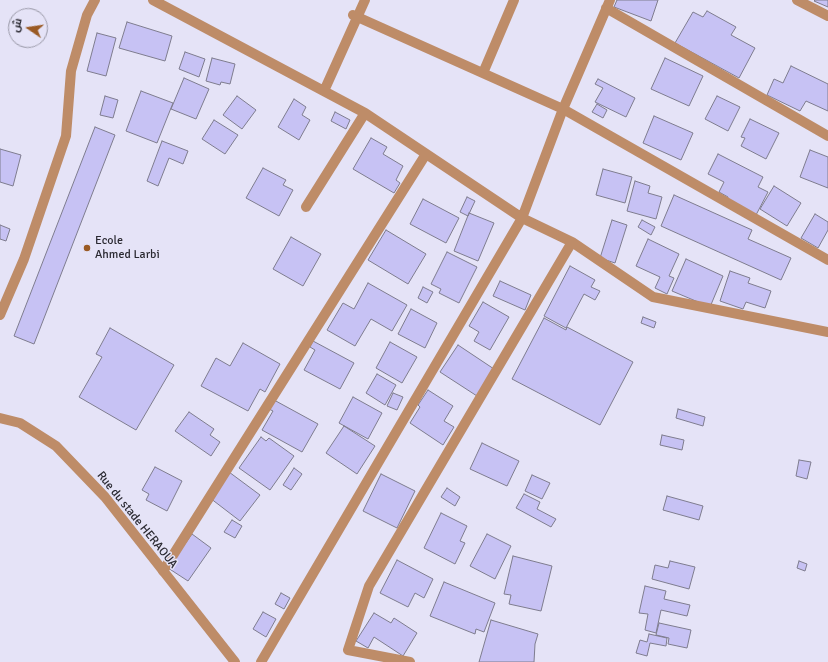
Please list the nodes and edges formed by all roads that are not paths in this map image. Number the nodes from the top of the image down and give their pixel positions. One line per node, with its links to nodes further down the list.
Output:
1 (95, 0): 19 (street)
2 (153, 0): 10 (street)
3 (365, 0): 7 (street)
4 (514, 0): 9 (street)
5 (797, 0): 8 (street)
6 (608, 4): 11 (street); 13 (street)
7 (355, 16): 9 (street); 10 (street)
8 (828, 16)
9 (483, 73): 11 (street)
10 (324, 91): 12 (street)
11 (563, 109): 16 (street); 18 (street)
12 (366, 113): 14 (street); 15 (street)
13 (828, 136)
14 (426, 154): 16 (street); 23 (street)
15 (306, 207)
16 (522, 218): 17 (street); 25 (street)
17 (572, 242): 21 (street); 26 (street)
18 (828, 260)
19 (3, 303): 20 (street)
20 (0, 316)
21 (828, 332)
22 (0, 418): 23 (street, Rue du stade HERAOUA)
23 (163, 571): 24 (street, Rue du stade HERAOUA)
24 (235, 662)
25 (261, 662)
26 (410, 662)

